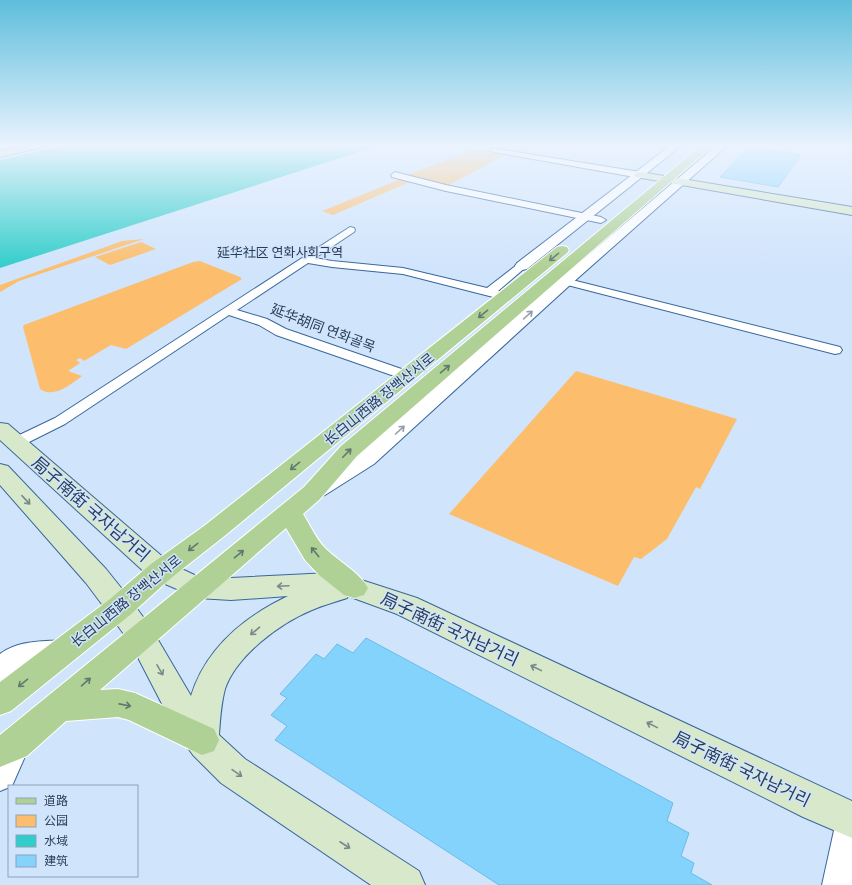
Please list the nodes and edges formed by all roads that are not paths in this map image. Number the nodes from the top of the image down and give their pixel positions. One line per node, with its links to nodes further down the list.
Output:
1 (439, 186): 7 (street)
2 (625, 186): 7 (street, 长白山西路 장백산서로)
3 (657, 186): 8 (main road, 长白山西路 장백산서로)
4 (661, 186): 12 (main road, 长白山西路 장백산서로)
5 (705, 186): 6 (main road)
6 (852, 211)
7 (585, 217): 8 (street); 11 (street, 长白山西路 장백산서로)
8 (601, 220): 11 (main road, 长白山西路 장백산서로, one-way to 11)
9 (350, 230): 10 (street)
10 (306, 259): 13 (street); 14 (street)
11 (523, 273): 13 (main road, 长白山西路 장백산서로)
12 (559, 280): 15 (street); 19 (main road, 长白山西路 장백산서로, one-way to 12)
13 (497, 294): 16 (main road, 长白山西路 장백산서로, one-way to 16)
14 (227, 311): 16 (street, 延华胡同 연화골목); 17 (street)
15 (835, 350)
16 (408, 376): 20 (main road, 长白山西路 장백산서로, one-way to 20)
17 (8, 436): 20 (main road, 局子南街 국자남거리)
18 (0, 471): 23 (main road, one-way to 23)
19 (289, 512): 21 (main road, 长白山西路 장백산서로, one-way to 19); 22 (main road, one-way to 19)
20 (161, 571): 21 (main road, 局子南街 국자남거리); 23 (main road, 长白山西路 장백산서로)
21 (198, 588): 22 (main road, 局子南街 국자남거리, one-way to 21); 24 (main road, 长白山西路 장백산서로)
22 (354, 588): 29 (main road, one-way to 29); 32 (main road, 局子南街 국자남거리, one-way to 22)
23 (120, 607): 24 (main road); 25 (main road, 长白山西路 장백산서로)
24 (141, 636): 28 (main road, 长白山西路 장백산서로, one-way to 24); 29 (main road, one-way to 29)
25 (63, 650): 26 (street, 长白山西路 장백산서로); 27 (main road, 长白山西路 장백산서로, one-way to 27)
26 (0, 670)
27 (0, 701)
28 (58, 707): 29 (main road, one-way to 29); 30 (main road, 长白山西路 장백산서로)
29 (202, 740): 34 (main road, one-way to 34)
30 (7, 748): 31 (street, 长白山西路 장백산서로)
31 (0, 776)
32 (852, 820)
33 (852, 826): 35 (street)
34 (405, 885)
35 (840, 885)

